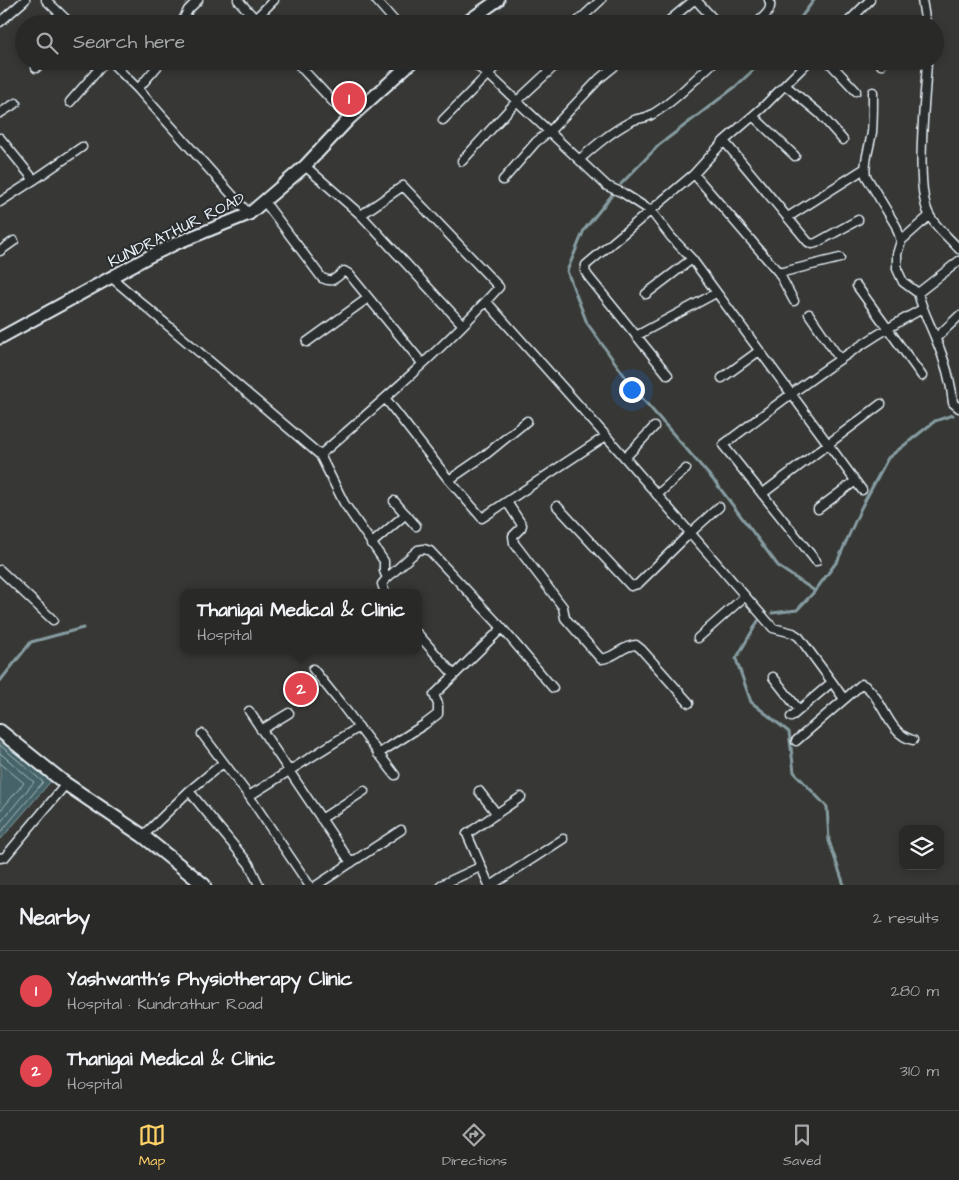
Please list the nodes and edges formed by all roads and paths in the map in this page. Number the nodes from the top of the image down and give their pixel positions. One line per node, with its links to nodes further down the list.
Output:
1 (25, 0): 25 (street)
2 (46, 0): 14 (street)
3 (198, 0): 15 (street)
4 (238, 0): 16 (street)
5 (274, 0): 17 (street)
6 (376, 0): 18 (street)
7 (498, 0): 19 (street)
8 (601, 0): 20 (street)
9 (695, 0): 21 (street); 22 (street)
10 (769, 0): 23 (street)
11 (870, 0): 13 (street)
12 (922, 0): 24 (street)
13 (856, 14)
14 (61, 15)
15 (186, 15)
16 (252, 15)
17 (263, 15)
18 (389, 15)
19 (477, 15)
20 (585, 15)
21 (676, 15)
22 (709, 15)
23 (764, 15)
24 (924, 15)
25 (0, 22)
26 (100, 70): 44 (street)
27 (118, 70): 41 (street)
28 (154, 70): 41 (street)
29 (303, 70): 49 (street)
30 (403, 70): 49 (street, KUNDRATHUR ROAD)
31 (482, 70): 39 (street)
32 (492, 70): 39 (street)
33 (550, 70): 45 (street)
34 (610, 70): 51 (street)
35 (704, 70): 57 (street)
36 (800, 70): 40 (street)
37 (836, 70): 42 (street)
38 (926, 70): 69 (street)
39 (488, 74): 45 (street); 50 (street)
40 (785, 86): 48 (street); 53 (street)
41 (138, 89): 67 (street)
42 (856, 91)
43 (873, 92): 60 (street)
44 (70, 102)
45 (516, 102): 51 (street); 58 (street)
46 (16, 103): 47 (street)
47 (0, 113)
48 (753, 116): 54 (street); 56 (street)
49 (349, 120): 59 (street, KUNDRATHUR ROAD)
50 (443, 120)
51 (550, 131): 57 (street); 63 (street)
52 (0, 138): 62 (street)
53 (843, 140)
54 (724, 141): 61 (street); 70 (street)
55 (82, 147): 62 (street)
56 (795, 156)
57 (580, 159): 66 (street)
58 (462, 161)
59 (305, 166): 64 (street, KUNDRATHUR ROAD); 68 (street)
60 (864, 169): 70 (street); 73 (street)
61 (694, 174): 66 (street); 79 (street)
62 (34, 180): 65 (street)
63 (503, 180)
64 (264, 201): 67 (street, KUNDRATHUR ROAD); 85 (street)
65 (0, 202)
66 (651, 212): 76 (street); 93 (street)
67 (249, 214): 80 (street, KUNDRATHUR ROAD)
68 (361, 215): 87 (street); 91 (street)
69 (929, 216): 73 (street); 74 (street)
70 (788, 217): 71 (street)
71 (858, 220)
72 (14, 241): 75 (street)
73 (901, 241): 83 (street)
74 (959, 249)
75 (0, 251)
76 (692, 258): 82 (street); 84 (street)
77 (840, 258): 79 (street)
78 (959, 261): 83 (street)
79 (779, 273): 86 (street)
80 (112, 278): 94 (street, KUNDRATHUR ROAD); 111 (street)
81 (857, 286): 92 (street)
82 (716, 293): 93 (street); 97 (street)
83 (918, 293): 88 (street)
84 (646, 294)
85 (368, 298): 96 (street); 99 (street)
86 (794, 301)
87 (486, 302): 91 (street); 109 (street)
88 (922, 309): 92 (street); 95 (street)
89 (809, 314): 98 (street)
90 (959, 316): 95 (street)
91 (463, 325): 99 (street)
92 (888, 327): 98 (street); 101 (street)
93 (636, 336): 100 (street)
94 (0, 338)
95 (936, 338): 106 (street)
96 (307, 342)
97 (759, 351): 102 (street); 103 (street)
98 (839, 358): 103 (street)
99 (422, 363): 104 (street)
100 (668, 375)
101 (922, 376)
102 (722, 378)
103 (791, 394): 110 (street); 117 (street)
104 (385, 398): 111 (street); 114 (street)
105 (881, 404): 110 (street)
106 (959, 408)
107 (526, 421): 114 (street)
108 (654, 427): 112 (street)
109 (606, 436): 112 (street); 120 (street)
110 (828, 444): 115 (street); 117 (street)
111 (320, 455): 127 (street)
112 (625, 458): 118 (street)
113 (686, 469): 118 (street)
114 (449, 480): 120 (street)
115 (854, 482): 116 (street); 123 (street)
116 (862, 490)
117 (762, 494): 128 (street)
118 (658, 495): 126 (street)
119 (394, 501): 124 (street)
120 (507, 502): 143 (street)
121 (556, 506): 126 (street)
122 (719, 507): 126 (street)
123 (818, 509)
124 (406, 514): 125 (street); 127 (street)
125 (416, 526)
126 (690, 533): 132 (street)
127 (371, 544): 130 (street)
128 (816, 561)
129 (0, 570): 133 (street)
130 (387, 578): 131 (street); 134 (street)
131 (384, 589)
132 (744, 597): 135 (street); 140 (street)
133 (53, 620)
134 (502, 628): 138 (street); 141 (street)
135 (698, 638)
136 (422, 639): 138 (street)
137 (313, 670): 148 (street)
138 (454, 675): 154 (street)
139 (773, 677): 144 (street)
140 (832, 682): 142 (street); 144 (street)
141 (553, 688)
142 (844, 698): 152 (street); 153 (street)
143 (689, 703)
144 (799, 710): 147 (street)
145 (249, 711): 149 (street)
146 (289, 712): 149 (street)
147 (791, 717)
148 (359, 727): 154 (street); 156 (street)
149 (261, 730): 156 (street)
150 (0, 731): 158 (main road)
151 (202, 734): 155 (street)
152 (913, 740)
153 (796, 741)
154 (378, 754): 157 (street)
155 (223, 763): 159 (street); 162 (street)
156 (289, 772): 162 (street); 165 (street)
157 (395, 775)
158 (66, 784): 167 (main road); 169 (street)
159 (189, 791): 167 (street); 173 (street)
160 (364, 791): 165 (street)
161 (479, 792): 164 (street)
162 (249, 796): 174 (street)
163 (522, 797): 164 (street)
164 (497, 814): 171 (street)
165 (321, 819): 170 (street)
166 (401, 830): 170 (street)
167 (143, 836): 172 (main road)
168 (563, 838): 177 (street)
169 (0, 858)
170 (351, 862): 175 (street)
171 (480, 868): 176 (street); 177 (street)
172 (204, 885)
173 (259, 885)
174 (309, 885)
175 (317, 885)
176 (441, 885)
177 (491, 885)

